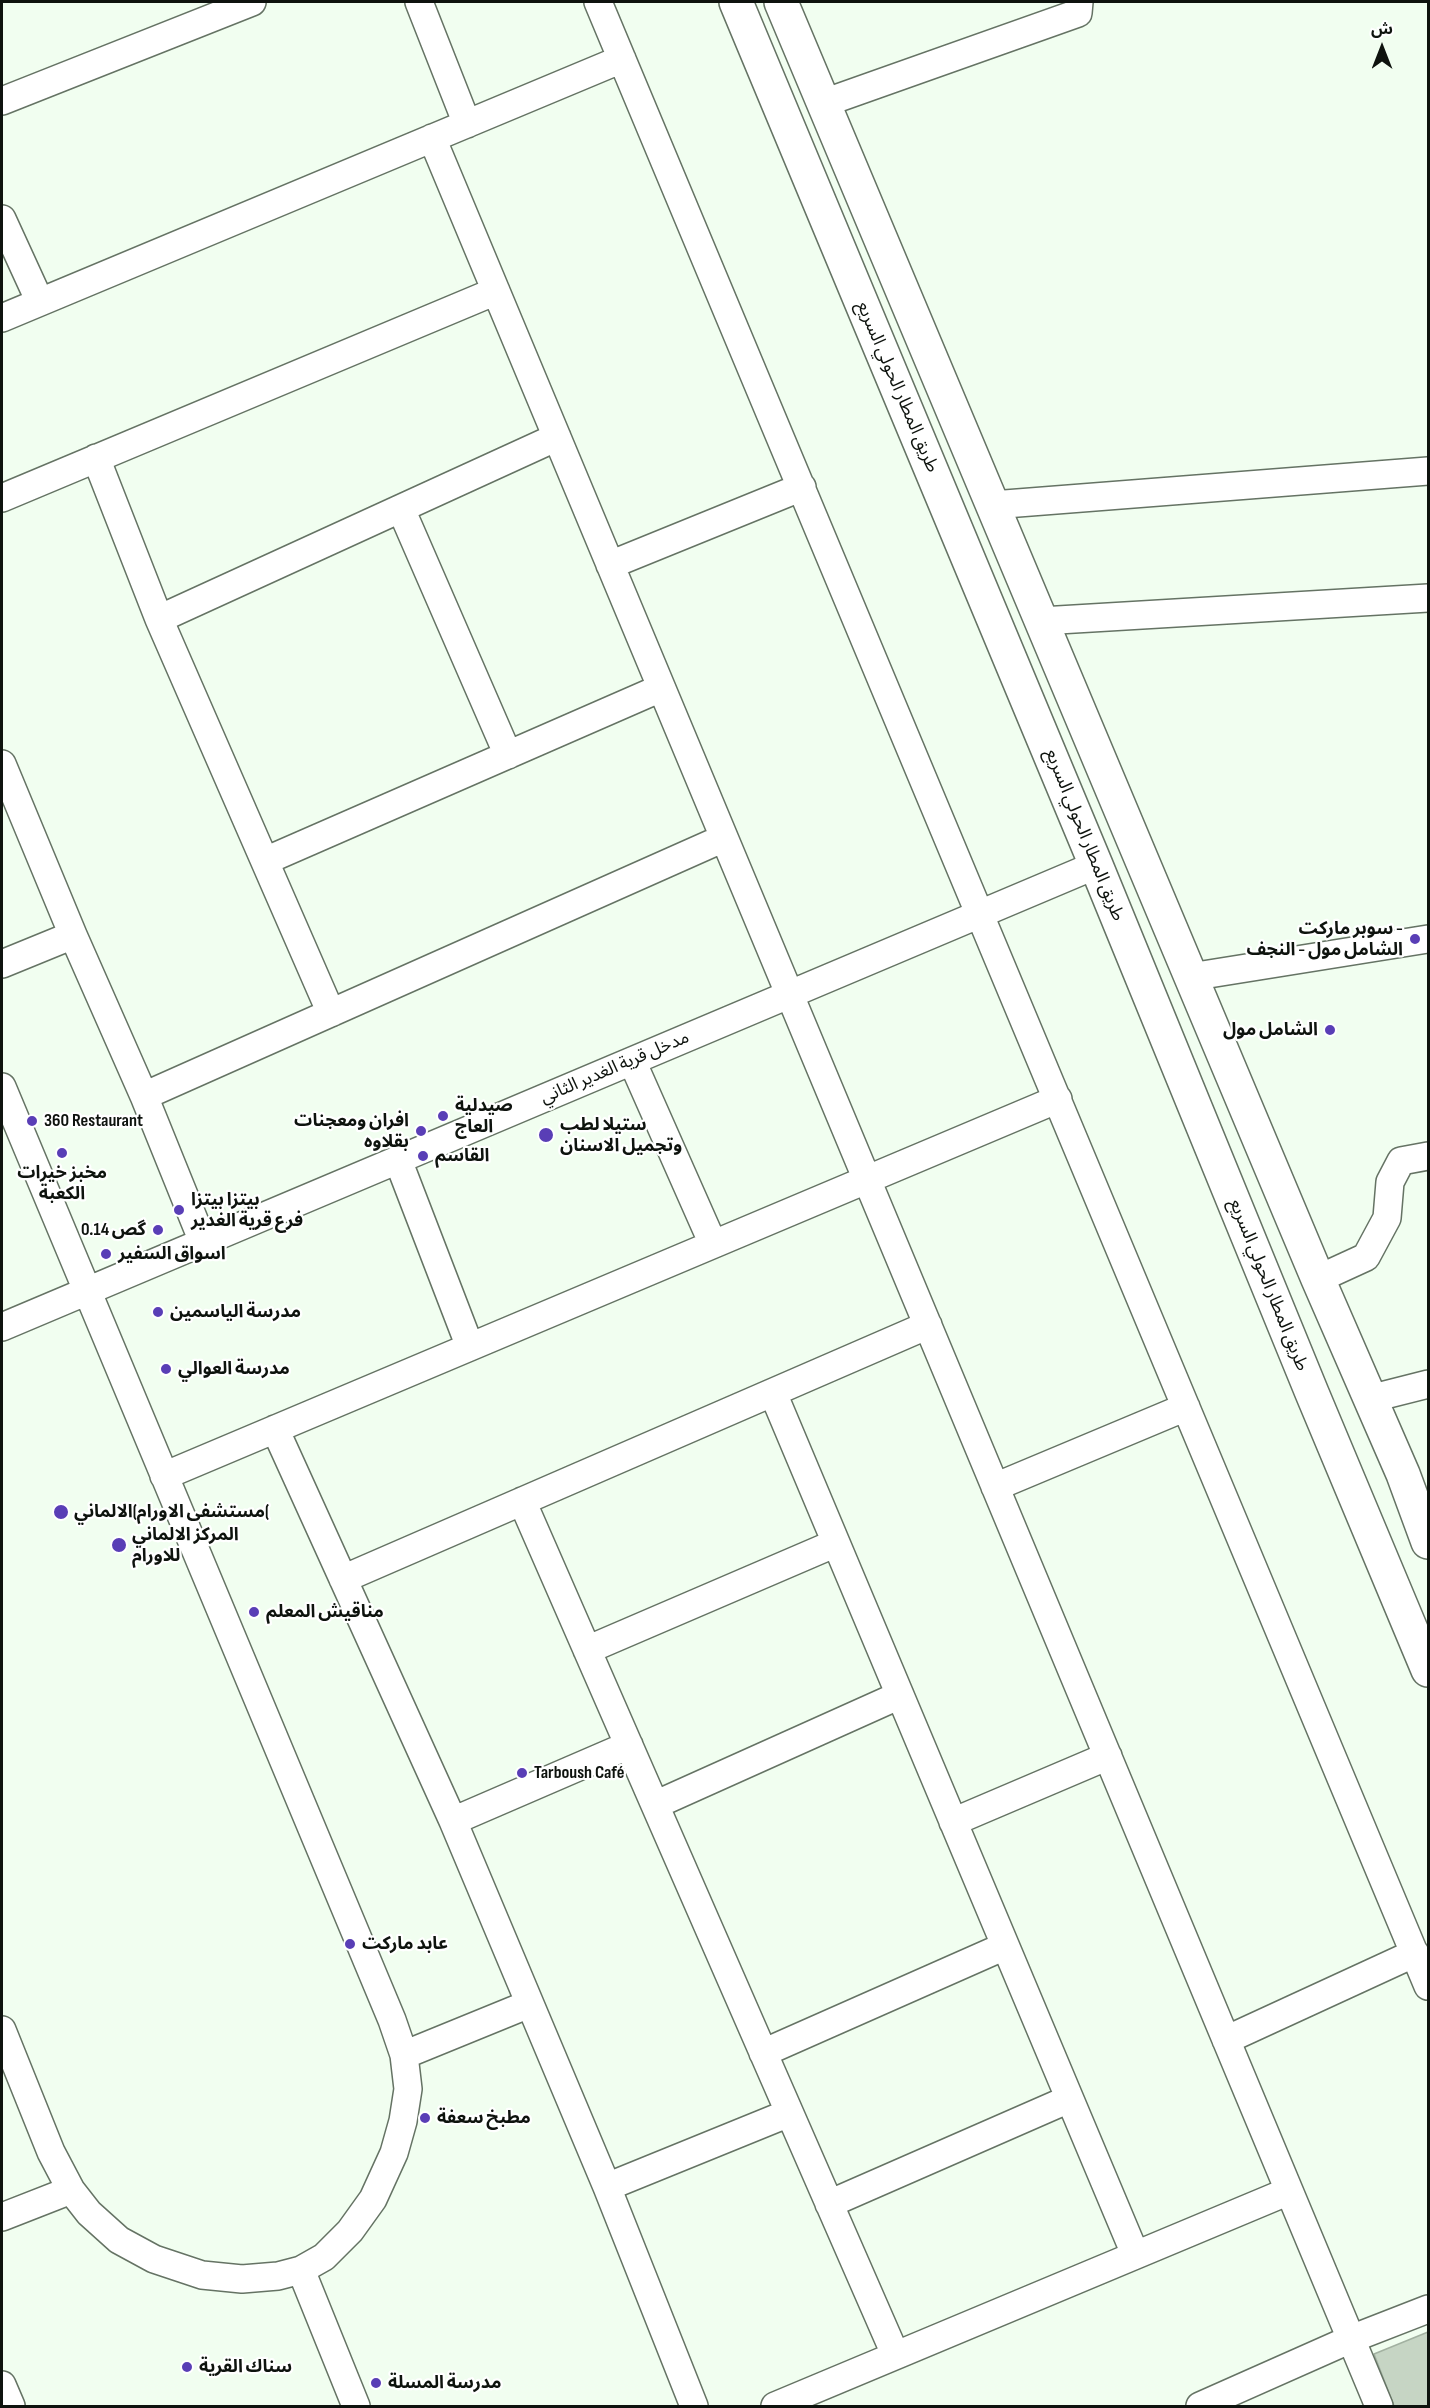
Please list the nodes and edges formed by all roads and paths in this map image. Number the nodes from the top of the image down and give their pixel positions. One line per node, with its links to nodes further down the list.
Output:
1 (252, 2): 8 (street)
2 (419, 2): 10 (street)
3 (598, 2): 7 (street)
4 (738, 2): 32 (highway, طريق المطار الحولي السريع)
5 (781, 2): 9 (highway)
6 (1079, 2): 9 (street)
7 (622, 59): 10 (street); 19 (street)
8 (2, 101)
9 (824, 103): 21 (highway)
10 (467, 124): 11 (street)
11 (432, 138): 13 (street); 14 (street)
12 (2, 219): 14 (street)
13 (496, 291): 16 (street); 17 (street)
14 (39, 302): 15 (street)
15 (2, 318)
16 (557, 437): 22 (street); 23 (street)
17 (96, 458): 20 (street); 25 (street)
18 (1428, 471): 21 (street)
19 (802, 487): 23 (street); 33 (street)
20 (2, 498)
21 (992, 505): 26 (highway)
22 (401, 509): 25 (street); 28 (street)
23 (610, 565): 27 (street)
24 (1428, 598): 26 (street)
25 (159, 619): 31 (street)
26 (1041, 621): 37 (highway)
27 (662, 688): 28 (street); 30 (street)
28 (508, 755): 31 (street)
29 (2, 764): 34 (street)
30 (724, 838): 38 (street); 39 (street)
31 (265, 861): 39 (street)
32 (1096, 865): 33 (street, مدخل قرية الغدير الثاني); 57 (highway, طريق المطار الحولي السريع)
33 (980, 914): 38 (street, مدخل قرية الغدير الثاني); 43 (street)
34 (73, 935): 36 (street); 42 (street)
35 (1428, 939): 37 (street)
36 (2, 964)
37 (1190, 977): 49 (highway)
38 (790, 994): 40 (street, مدخل قرية الغدير الثاني); 46 (street)
39 (331, 1012): 42 (street)
40 (632, 1061): 45 (street, مدخل قرية الغدير الثاني); 48 (street)
41 (2, 1087): 50 (street)
42 (144, 1096): 47 (street)
43 (1058, 1099): 46 (street); 58 (street)
44 (1428, 1156): 49 (street)
45 (398, 1160): 47 (street, مدخل قرية الغدير الثاني); 53 (street)
46 (867, 1180): 48 (street); 51 (street)
47 (203, 1242): 50 (street, مدخل قرية الغدير الثاني)
48 (713, 1244): 53 (street)
49 (1318, 1279): 55 (highway)
50 (87, 1291): 52 (street, مدخل قرية الغدير الثاني); 61 (street)
51 (928, 1325): 56 (street); 62 (street)
52 (2, 1327)
53 (470, 1347): 59 (street)
54 (1428, 1384): 55 (street)
55 (1364, 1387): 57 (highway); 60 (highway)
56 (773, 1393): 64 (street); 66 (street)
57 (1312, 1394): 63 (highway, طريق المطار الحولي السريع)
58 (1186, 1407): 62 (street); 77 (street)
59 (275, 1429): 61 (street); 67 (street)
60 (1402, 1474): 63 (highway); 65 (highway)
61 (164, 1476): 83 (street)
62 (995, 1487): 72 (street)
63 (1354, 1492): 69 (highway, طريق المطار الحولي السريع)
64 (522, 1501): 67 (street); 68 (street)
65 (1428, 1542)
66 (836, 1543): 68 (street); 70 (street)
67 (343, 1579): 74 (street)
68 (587, 1650): 71 (street)
69 (1428, 1670)
70 (900, 1695): 73 (street); 75 (street)
71 (629, 1745): 73 (street); 74 (street)
72 (1108, 1756): 75 (street); 81 (street)
73 (655, 1804): 82 (street)
74 (453, 1821): 79 (street)
75 (953, 1822): 76 (street)
76 (1005, 1946): 82 (street); 84 (street)
77 (1415, 1953): 78 (street); 81 (street)
78 (1428, 1986)
79 (529, 2004): 83 (street); 86 (street)
80 (2, 2030): 87 (street)
81 (1226, 2040): 88 (street)
82 (763, 2053): 85 (street)
83 (404, 2055): 92 (street)
84 (1069, 2099): 89 (street); 91 (street)
85 (789, 2113): 86 (street); 89 (street)
86 (607, 2187): 99 (street)
87 (71, 2190): 90 (street); 92 (street)
88 (1289, 2191): 91 (street); 94 (street)
89 (829, 2204): 95 (street)
90 (2, 2217)
91 (1135, 2254): 95 (street)
92 (301, 2270): 98 (street)
93 (1428, 2308): 94 (street)
94 (1351, 2339): 101 (street); 102 (street)
95 (895, 2354): 100 (street)
96 (2, 2385): 97 (street)
97 (11, 2406)
98 (356, 2406)
99 (694, 2406)
100 (775, 2406)
101 (1200, 2406)
102 (1379, 2406)

